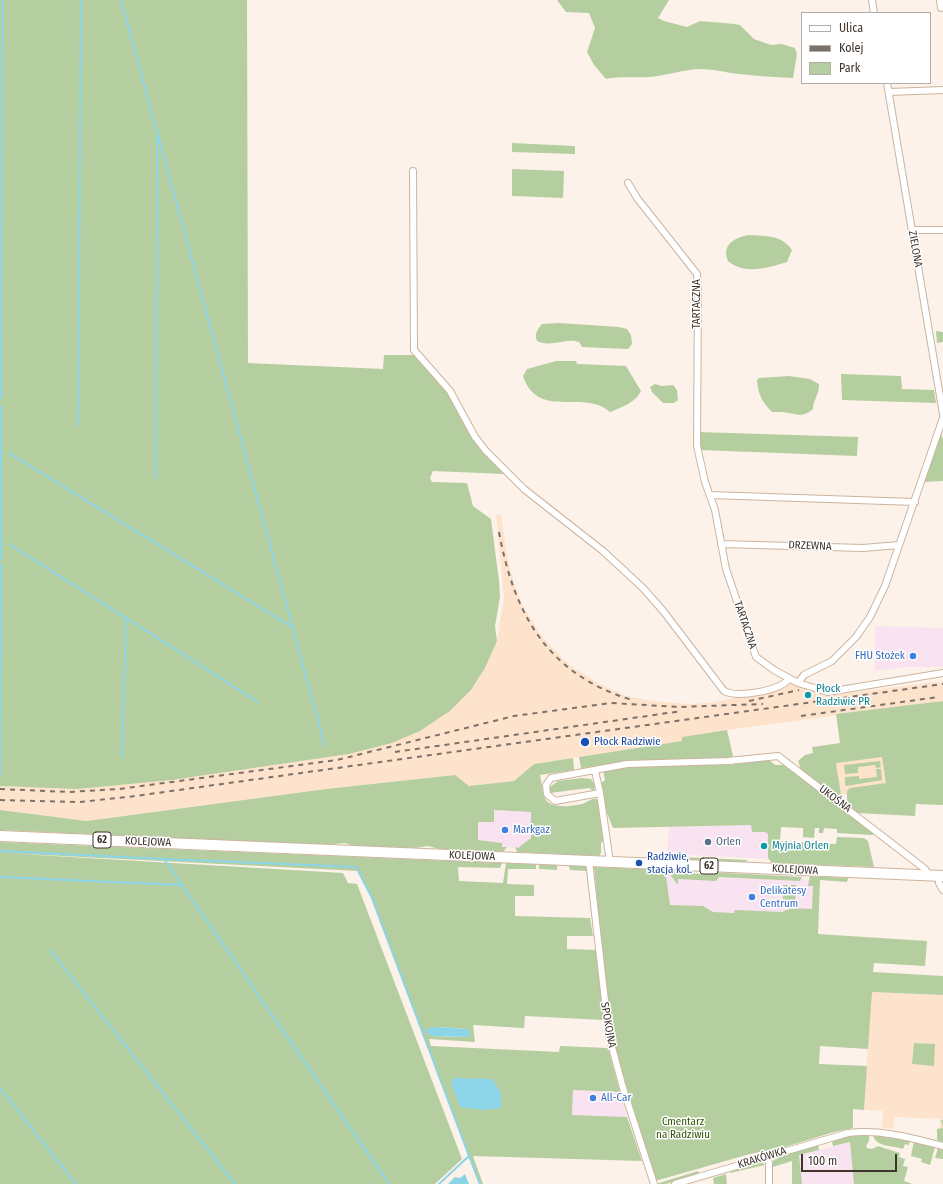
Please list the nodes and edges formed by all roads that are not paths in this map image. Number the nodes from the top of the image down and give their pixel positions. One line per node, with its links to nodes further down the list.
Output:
1 (872, 0): 4 (street)
2 (940, 0): 3 (street)
3 (941, 8)
4 (874, 12)
5 (887, 84): 7 (street, ZIELONA)
6 (943, 90): 7 (street)
7 (889, 92): 10 (street, ZIELONA)
8 (413, 171): 19 (street)
9 (628, 183): 14 (street, TARTACZNA)
10 (912, 230): 11 (street); 12 (street, ZIELONA)
11 (943, 230)
12 (943, 414)
13 (943, 418): 15 (street)
14 (710, 495): 15 (street); 16 (street, TARTACZNA)
15 (915, 502): 17 (street)
16 (721, 544): 17 (street, DRZEWNA); 19 (street, TARTACZNA)
17 (899, 545): 20 (street)
18 (943, 673): 20 (street, TARTACZNA)
19 (789, 679): 20 (street, TARTACZNA)
20 (798, 683)
21 (595, 772): 22 (street); 22 (street, UKOŚNA); 26 (street, UKOŚNA)
22 (600, 794): 25 (street)
23 (0, 836): 24 (main road, KOLEJOWA / 62)
24 (589, 861): 25 (main road, KOLEJOWA / 62); 31 (street, SPOKOJNA)
25 (610, 862): 26 (main road, KOLEJOWA / 62)
26 (929, 876): 27 (main road, KOLEJOWA / 62)
27 (941, 876): 28 (street)
28 (943, 890)
29 (943, 1146): 30 (street, KRAKÓWKA)
30 (767, 1157): 32 (street, KRAKÓWKA); 33 (street)
31 (654, 1184)
32 (675, 1184)
33 (769, 1184)

